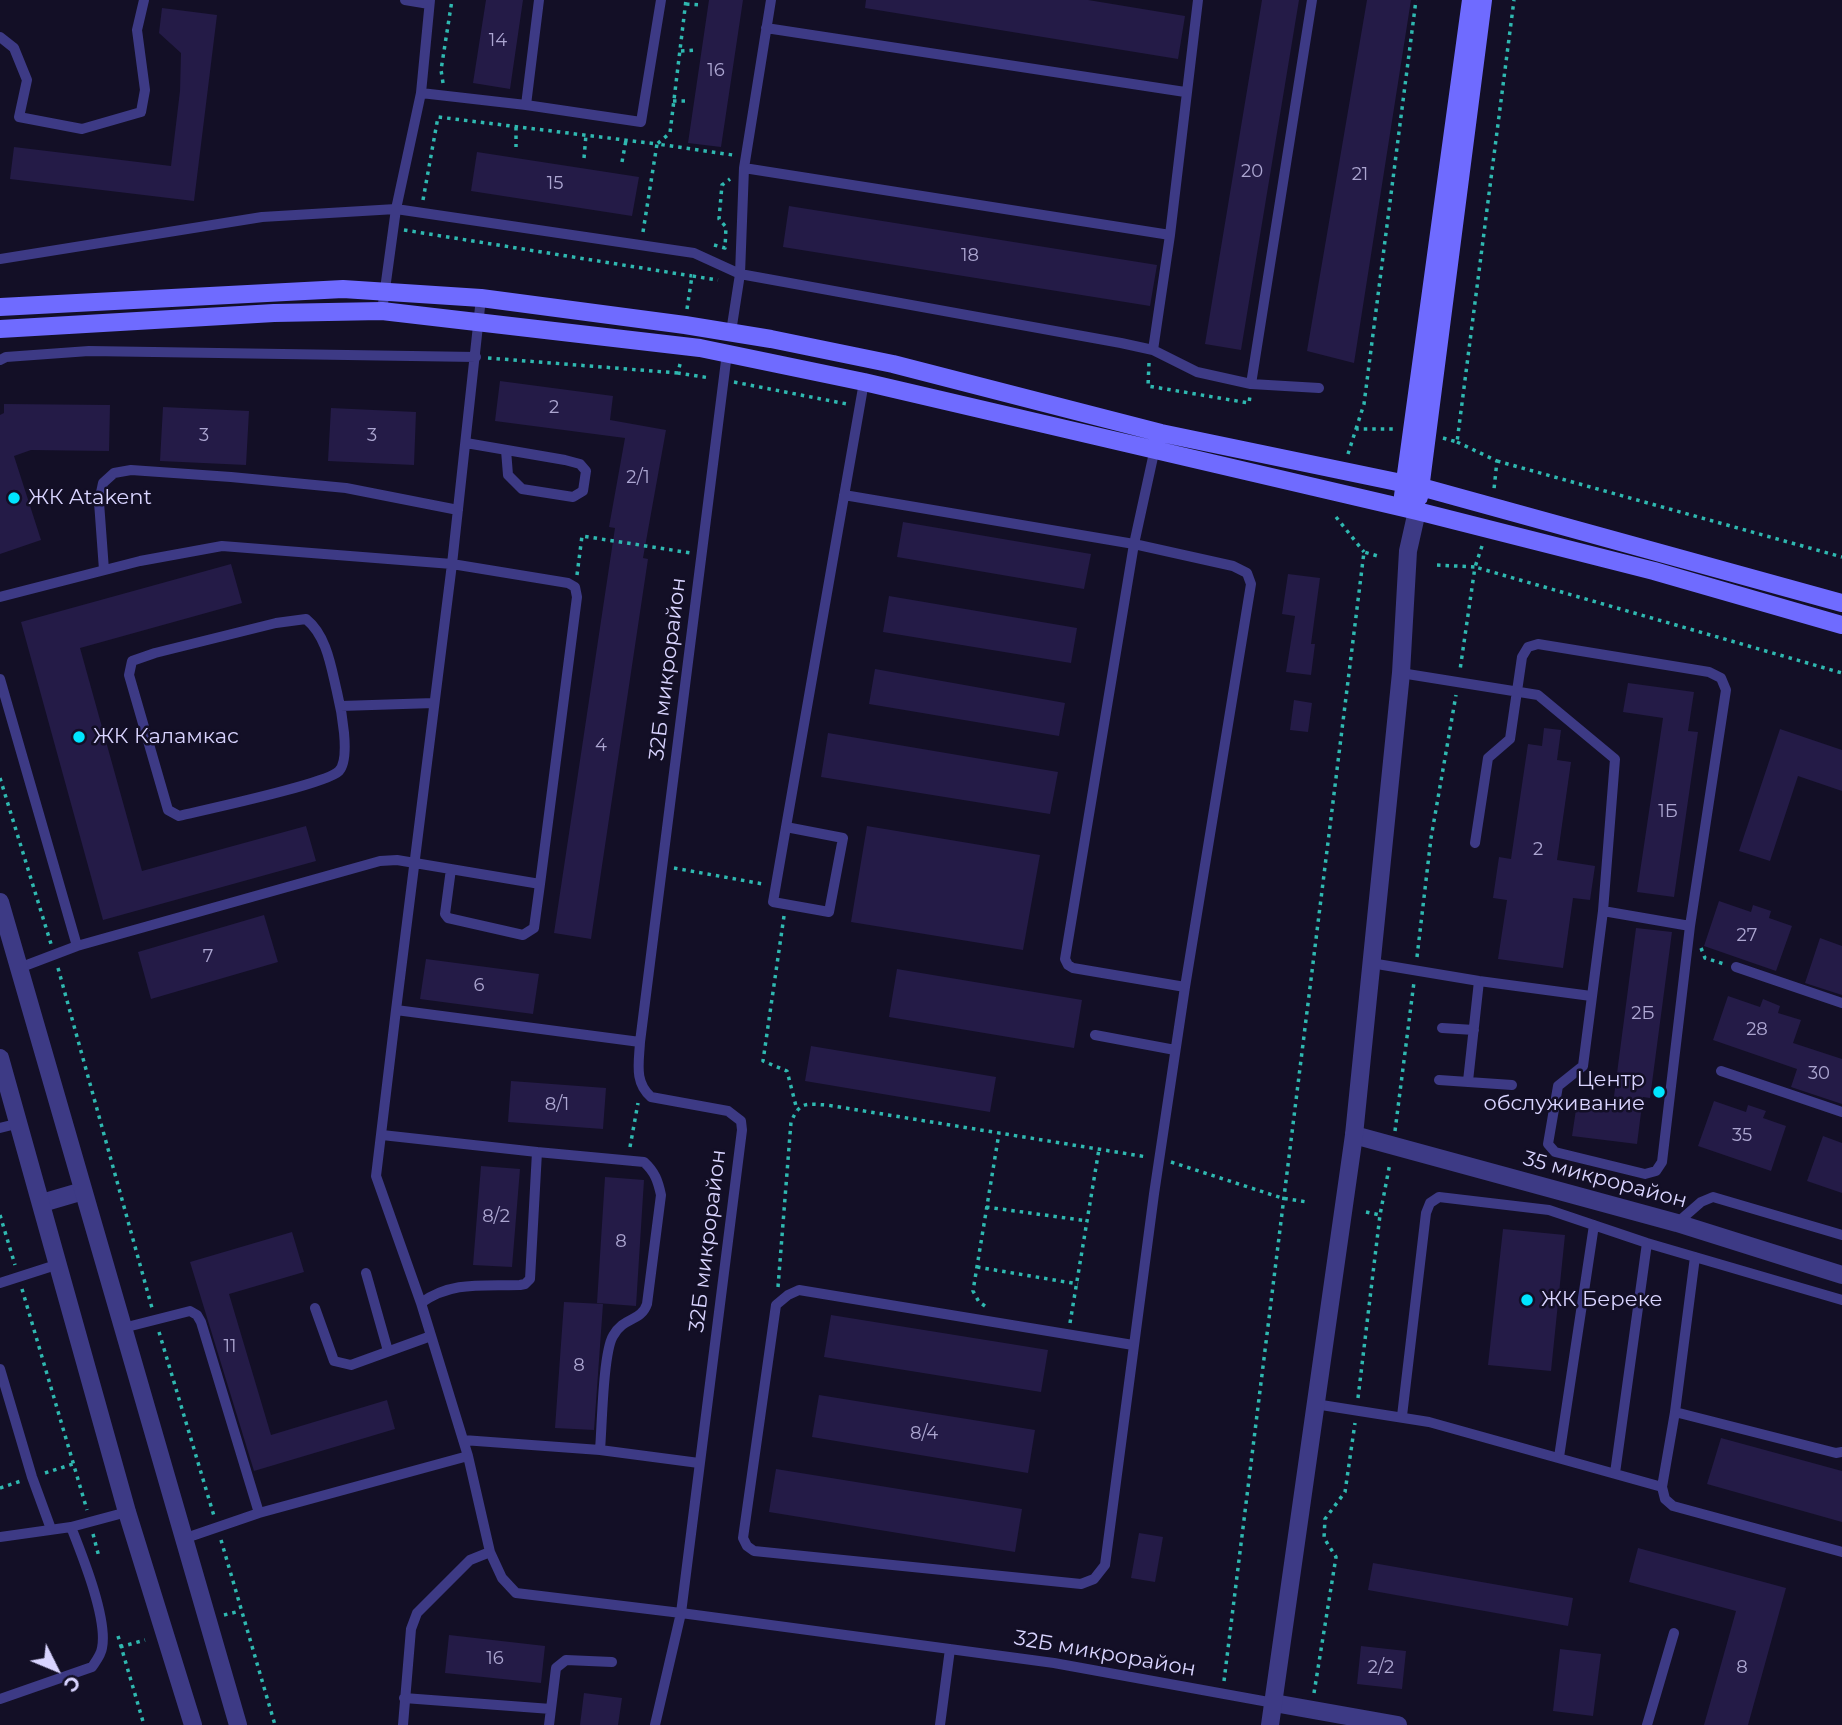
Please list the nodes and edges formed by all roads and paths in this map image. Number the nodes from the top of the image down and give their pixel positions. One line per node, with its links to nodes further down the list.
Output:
1 (144, 0): 17 (lane)
2 (405, 0): 13 (lane)
3 (452, 0): 20 (path)
4 (539, 0): 25 (lane)
5 (661, 0): 25 (lane)
6 (771, 0): 16 (lane)
7 (1198, 0): 21 (lane)
8 (1312, 0): 59 (lane)
9 (1416, 0): 62 (path)
10 (1471, 0): 71 (main road)
11 (1483, 0): 64 (main road)
12 (1514, 0): 65 (path)
13 (430, 2): 22 (lane)
14 (686, 4): 15 (path)
15 (703, 5)
16 (766, 28): 21 (lane); 33 (lane)
17 (0, 37)
18 (696, 50): 19 (path)
19 (681, 51)
20 (451, 88)
21 (1185, 92): 38 (lane)
22 (421, 93): 25 (lane); 35 (lane)
23 (673, 101): 24 (path)
24 (688, 101)
25 (526, 105)
26 (516, 127): 29 (path)
27 (586, 135): 30 (path)
28 (626, 140): 31 (path)
29 (516, 147)
30 (584, 158)
31 (622, 162)
32 (732, 167): 37 (path)
33 (744, 168): 38 (lane); 42 (lane)
34 (732, 178): 39 (path)
35 (396, 209): 36 (lane); 40 (lane); 42 (lane)
36 (393, 228): 41 (path); 43 (lane)
37 (643, 234)
38 (1170, 235): 53 (lane)
39 (703, 243)
40 (0, 259)
41 (692, 276): 42 (path); 48 (path)
42 (739, 279): 50 (lane); 53 (lane)
43 (384, 290): 44 (main road); 45 (main road); 46 (lane)
44 (481, 298): 47 (lane); 48 (main road)
45 (0, 306)
46 (382, 311): 47 (main road); 49 (main road)
47 (479, 321): 51 (main road); 54 (lane)
48 (685, 325): 50 (main road)
49 (0, 329)
50 (731, 332): 71 (main road)
51 (683, 346): 52 (main road); 56 (path)
52 (727, 353): 57 (lane, 32Б микрорайон); 58 (main road)
53 (1151, 356): 59 (lane); 59 (path)
54 (476, 357): 55 (lane); 56 (path); 66 (lane)
55 (0, 360)
56 (678, 373): 57 (path)
57 (723, 380): 61 (path); 80 (lane, 32Б микрорайон)
58 (864, 382): 61 (lane); 67 (main road)
59 (1251, 384): 60 (lane)
60 (1319, 388)
61 (859, 406): 73 (lane)
62 (1356, 429): 63 (path); 69 (path)
63 (1398, 429)
64 (1427, 433): 65 (path); 71 (main road)
65 (1457, 442): 70 (path)
66 (466, 443): 68 (lane); 75 (lane)
67 (1155, 448): 74 (main road); 77 (lane)
68 (506, 450): 68 (lane)
69 (1348, 454)
70 (1497, 461): 72 (path); 82 (path)
71 (1413, 486): 74 (main road); 89 (main road)
72 (1494, 489)
73 (844, 495): 77 (lane); 99 (lane)
74 (1409, 509): 90 (main road); 91 (street)
75 (458, 510): 83 (lane); 86 (lane)
76 (1336, 517): 79 (path)
77 (1134, 544): 117 (lane); 117 (lane)
78 (1483, 544): 85 (path)
79 (1364, 552): 81 (path); 145 (path)
80 (701, 554): 87 (path); 102 (lane, 32Б микрорайон)
81 (1381, 557)
82 (1842, 557)
83 (452, 564): 86 (lane); 87 (lane); 96 (lane)
84 (1437, 565): 85 (path)
85 (1475, 567): 92 (path); 94 (path)
86 (104, 570): 88 (lane)
87 (575, 587): 104 (lane)
88 (0, 597)
89 (1842, 603)
90 (1842, 625)
91 (1401, 673): 94 (lane); 112 (street)
92 (1842, 673)
93 (0, 679): 110 (lane)
94 (1459, 683): 95 (lane); 115 (path)
95 (1517, 693): 100 (lane); 108 (lane); 109 (lane)
96 (434, 703): 97 (lane); 101 (lane)
97 (341, 706): 97 (lane)
98 (0, 778): 111 (path)
99 (786, 827): 105 (lane); 107 (lane)
100 (1475, 843)
101 (414, 863): 103 (lane); 110 (lane); 120 (lane)
102 (662, 866): 105 (path); 124 (lane, 32Б микрорайон)
103 (451, 869): 104 (lane); 104 (lane)
104 (540, 884)
105 (776, 886): 107 (lane)
106 (0, 902): 114 (street)
107 (786, 904): 132 (path)
108 (1603, 911): 109 (lane); 118 (lane)
109 (1689, 926): 113 (path); 118 (lane)
110 (77, 946): 111 (lane)
111 (55, 954): 114 (lane); 170 (path)
112 (1371, 963): 115 (lane); 138 (street)
113 (1736, 967): 119 (lane)
114 (19, 968): 144 (street)
115 (1416, 970): 116 (lane); 139 (path)
116 (1479, 981): 118 (lane); 122 (lane)
117 (1185, 987): 125 (lane)
118 (1591, 996)
119 (1842, 1003)
120 (396, 1010): 124 (lane); 137 (lane)
121 (1441, 1028): 122 (lane)
122 (1474, 1030): 129 (lane)
123 (1095, 1035): 125 (lane)
124 (640, 1042): 130 (lane, 32Б микрорайон)
125 (1175, 1050): 143 (lane)
126 (0, 1058): 134 (street)
127 (1721, 1071): 133 (lane)
128 (1439, 1080): 129 (lane)
129 (1468, 1081): 131 (lane)
130 (641, 1085): 142 (path); 186 (lane, 32Б микрорайон)
131 (1511, 1085)
132 (797, 1110): 136 (path); 167 (path)
133 (1842, 1112)
134 (20, 1123): 135 (lane); 147 (street)
135 (0, 1128)
136 (999, 1133): 140 (path); 148 (path)
137 (382, 1135): 141 (lane); 166 (lane)
138 (1354, 1135): 139 (street, 35 микрорайон); 177 (street)
139 (1393, 1146): 151 (path); 153 (street, 35 микрорайон)
140 (1099, 1149): 143 (path); 152 (path)
141 (537, 1153): 142 (lane); 166 (lane)
142 (628, 1159): 182 (lane)
143 (1160, 1159): 145 (path); 174 (lane)
144 (83, 1191): 147 (street); 171 (street)
145 (1282, 1198): 146 (path); 209 (path)
146 (1307, 1202)
147 (42, 1203): 158 (street)
148 (986, 1207): 152 (path); 159 (path)
149 (1366, 1212): 151 (path)
150 (0, 1214): 162 (path)
151 (1380, 1215): 178 (path)
152 (1088, 1221): 164 (path)
153 (1677, 1223): 155 (lane); 161 (street, 35 микрорайон)
154 (1594, 1226): 156 (lane); 180 (lane); 185 (lane)
155 (1842, 1235)
156 (1647, 1243): 157 (lane); 187 (lane)
157 (1695, 1257): 165 (lane); 179 (lane)
158 (59, 1264): 162 (lane); 189 (street)
159 (977, 1266): 164 (path); 169 (path)
160 (366, 1273): 175 (lane)
161 (1842, 1275)
162 (19, 1277): 163 (lane); 191 (path)
163 (0, 1283)
164 (1078, 1284): 172 (path)
165 (1842, 1300)
166 (421, 1303): 173 (lane)
167 (776, 1305): 172 (lane); 174 (lane)
168 (315, 1308): 175 (lane)
169 (990, 1308)
170 (155, 1320): 171 (lane); 190 (lane); 193 (path)
171 (122, 1328): 196 (street)
172 (1068, 1335): 174 (lane)
173 (431, 1336): 175 (lane); 181 (lane)
174 (1133, 1345)
175 (388, 1351)
176 (0, 1369): 194 (lane)
177 (1315, 1404): 178 (lane); 212 (street)
178 (1357, 1410): 180 (lane); 214 (path)
179 (1675, 1412): 183 (lane); 188 (lane)
180 (1402, 1416): 185 (lane)
181 (463, 1440): 182 (lane); 184 (lane)
182 (600, 1450): 186 (lane)
183 (1842, 1452)
184 (468, 1456): 190 (lane); 197 (lane)
185 (1559, 1457): 187 (lane)
186 (699, 1463): 201 (lane, 32Б микрорайон)
187 (1615, 1473): 188 (lane)
188 (1662, 1488): 198 (lane)
189 (127, 1512): 191 (lane); 216 (street)
190 (259, 1513): 193 (lane)
191 (90, 1522): 192 (lane); 199 (path)
192 (71, 1527): 194 (lane); 211 (lane)
193 (217, 1527): 196 (lane); 200 (path)
194 (51, 1529): 195 (lane)
195 (0, 1537)
196 (184, 1539): 217 (street)
197 (490, 1552): 201 (lane); 210 (lane)
198 (1842, 1552)
199 (99, 1559)
200 (241, 1611): 202 (path); 218 (path)
201 (681, 1613): 207 (lane, 32Б микрорайон); 221 (lane)
202 (222, 1616)
203 (1674, 1633): 225 (lane)
204 (117, 1635): 206 (path)
205 (145, 1640): 206 (path)
206 (120, 1647): 215 (path)
207 (950, 1649): 209 (lane, 32Б микрорайон); 222 (lane)
208 (612, 1662): 213 (lane)
209 (1223, 1694): 212 (lane, 32Б микрорайон)
210 (404, 1698): 213 (lane); 219 (lane)
211 (0, 1699)
212 (1274, 1703): 214 (street); 223 (street)
213 (551, 1709): 220 (lane)
214 (1312, 1710): 224 (street)
215 (144, 1725)
216 (193, 1725)
217 (238, 1725)
218 (275, 1725)
219 (403, 1725)
220 (549, 1725)
221 (655, 1725)
222 (940, 1725)
223 (1270, 1725)
224 (1398, 1725)
225 (1647, 1725)

